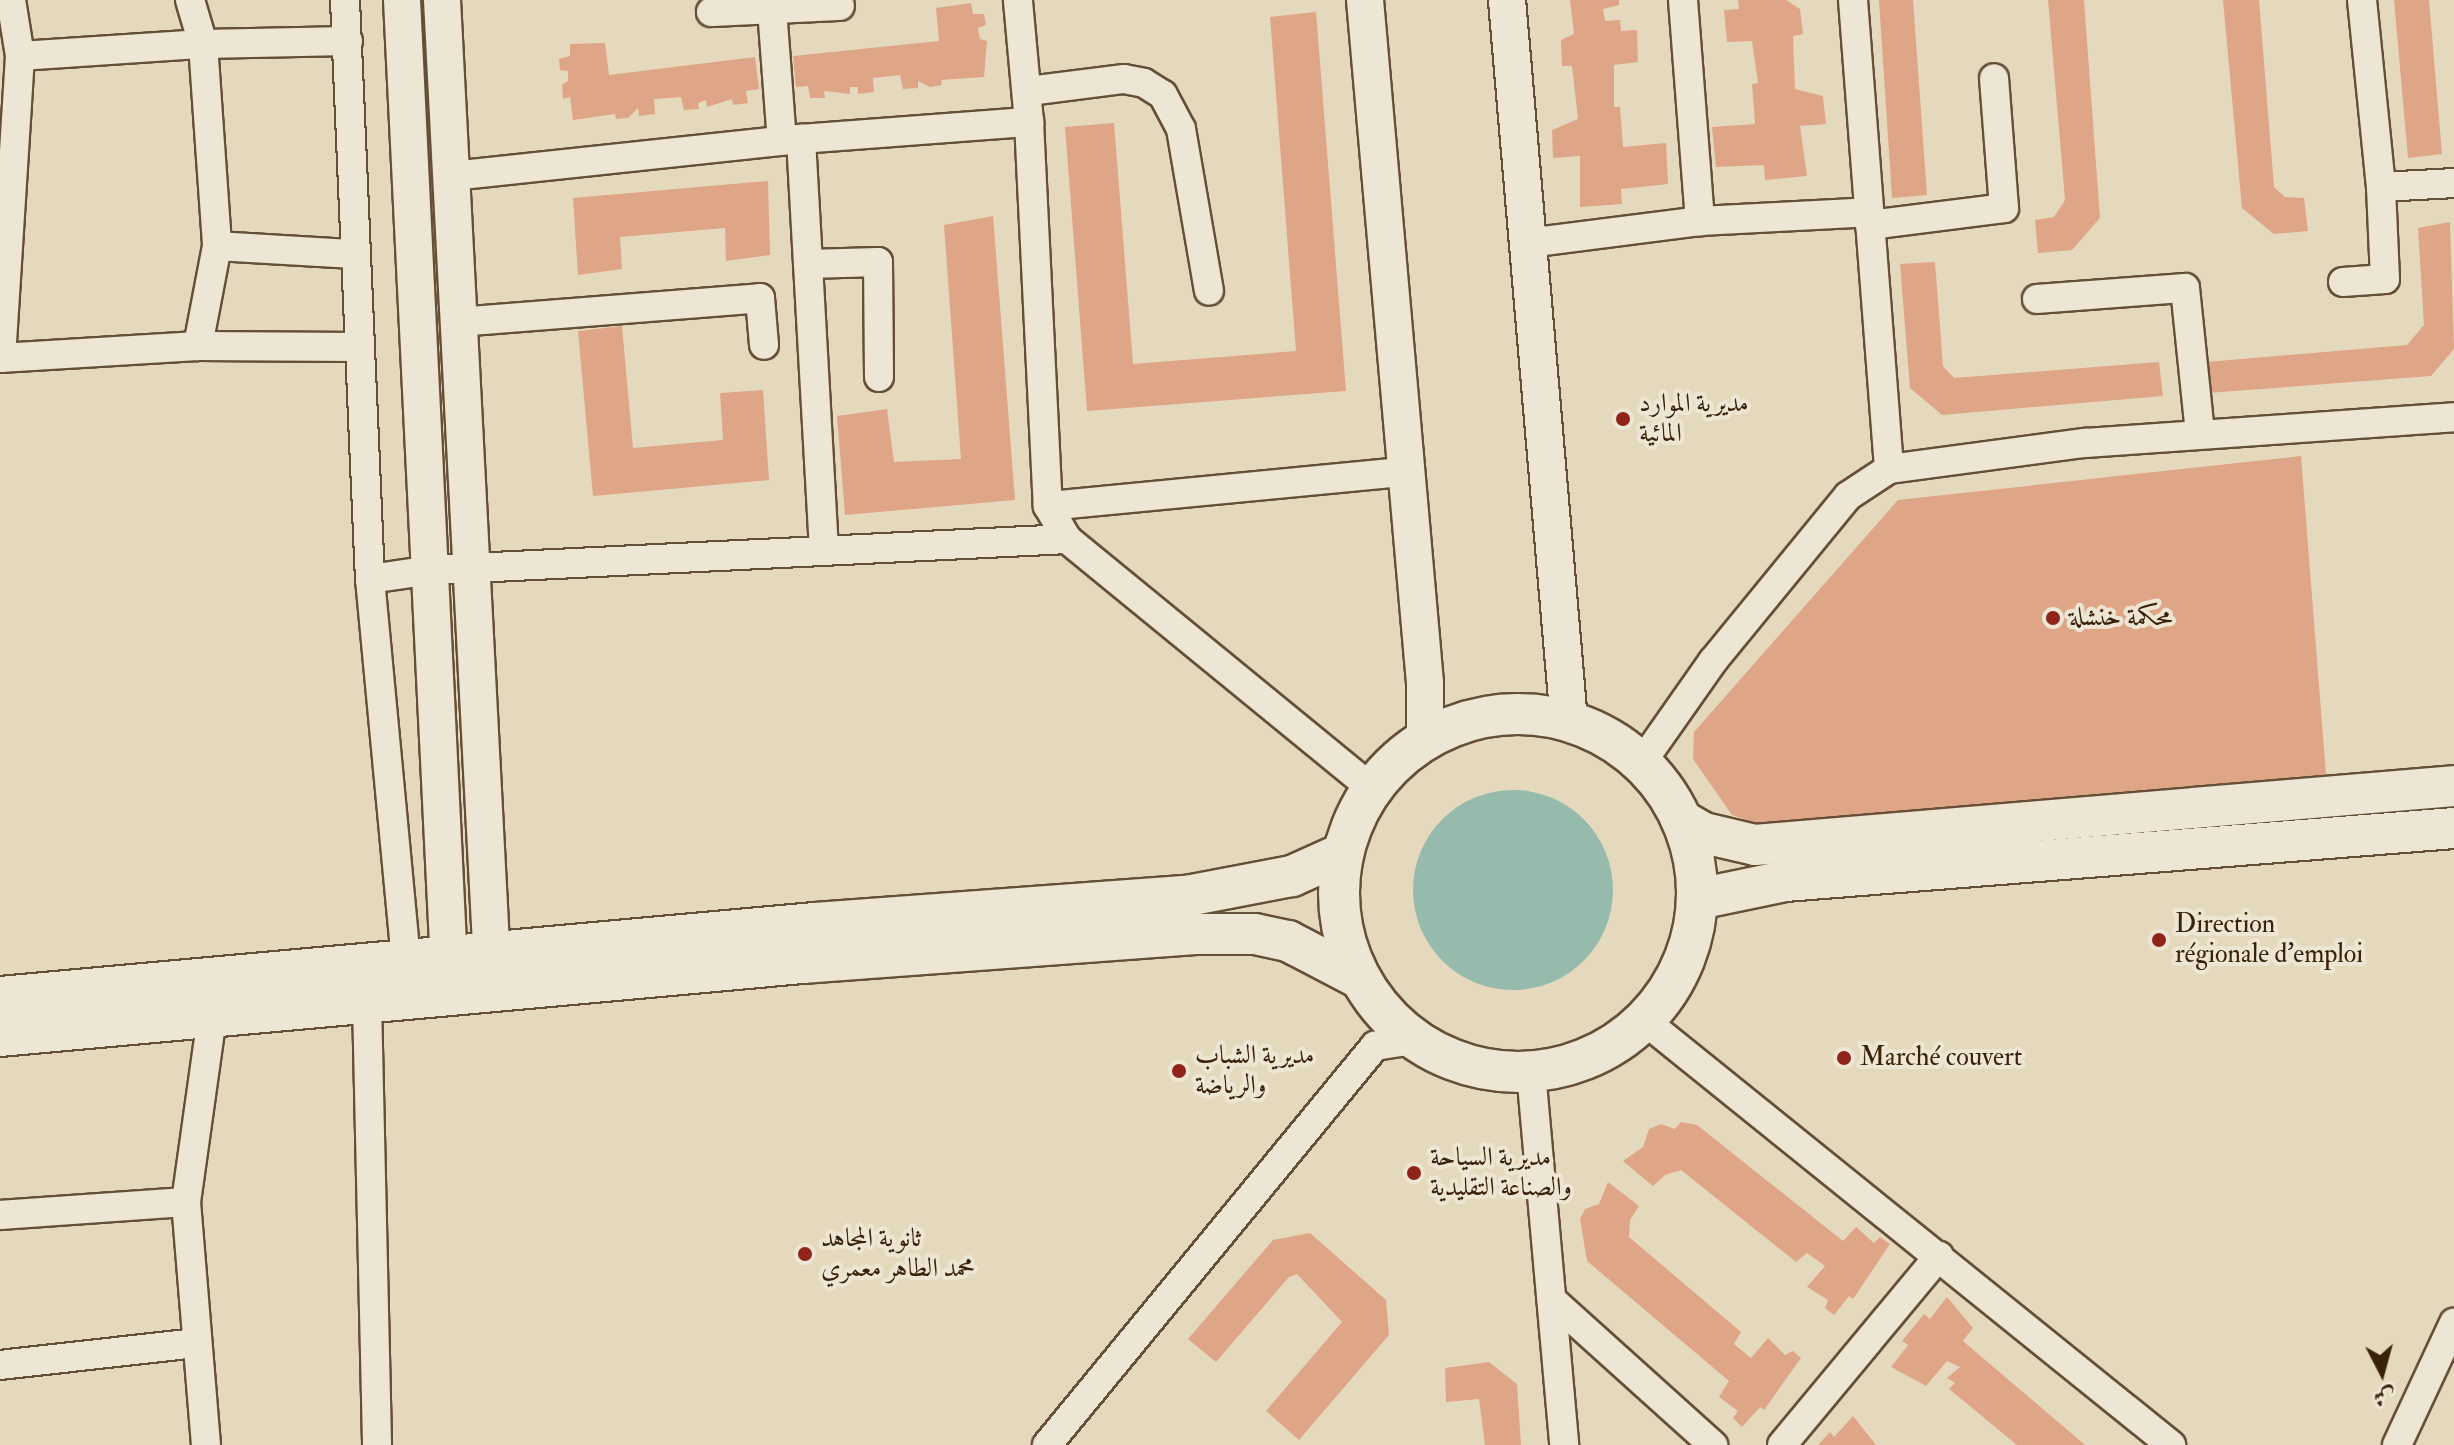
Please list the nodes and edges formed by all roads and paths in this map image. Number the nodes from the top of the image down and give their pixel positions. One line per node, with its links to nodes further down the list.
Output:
1 (11, 0): 17 (street)
2 (190, 0): 16 (street)
3 (345, 0): 15 (street)
4 (402, 0): 48 (street)
5 (442, 0): 22 (street)
6 (1018, 0): 19 (street)
7 (1365, 0): 43 (street)
8 (1507, 0): 27 (street)
9 (1683, 0): 26 (street)
10 (1853, 0): 25 (street)
11 (2362, 0): 24 (street)
12 (840, 6): 13 (street)
13 (772, 9): 14 (street); 21 (street)
14 (711, 12)
15 (348, 41): 16 (street); 29 (street)
16 (203, 44): 17 (street); 28 (street)
17 (20, 56): 38 (street)
18 (1994, 78): 25 (street)
19 (1029, 91): 20 (street); 32 (street)
20 (1029, 122): 21 (street); 44 (street)
21 (792, 140): 22 (street); 30 (street)
22 (452, 176): 34 (street)
23 (2454, 183): 24 (street)
24 (2381, 187): 31 (street)
25 (1870, 218): 26 (street); 42 (street)
26 (1700, 221): 27 (street)
27 (1528, 243): 50 (street)
28 (217, 246): 29 (street); 36 (street)
29 (353, 254): 37 (street)
30 (808, 264): 39 (street); 46 (street)
31 (2343, 282)
32 (1209, 291)
33 (2037, 299): 41 (street)
34 (458, 322): 35 (street); 47 (street)
35 (764, 345)
36 (198, 346): 37 (street); 38 (street)
37 (358, 347): 49 (street)
38 (0, 358)
39 (879, 377)
40 (2454, 417): 41 (street)
41 (2200, 434): 42 (street)
42 (1889, 469): 52 (street)
43 (1403, 472): 44 (street); 51 (street)
44 (1048, 506): 45 (street)
45 (1067, 539): 46 (street); 54 (street)
46 (824, 548): 47 (street)
47 (470, 569): 48 (street); 59 (street)
48 (432, 570): 49 (street); 61 (street)
49 (370, 579): 60 (street)
50 (1569, 721): 51 (main road); 52 (main road)
51 (1425, 739): 54 (main road)
52 (1642, 762): 55 (main road)
53 (2454, 786): 55 (main road)
54 (1371, 788): 57 (main road)
55 (1683, 821): 58 (main road)
56 (2454, 828): 58 (main road)
57 (1341, 854): 59 (main road); 62 (main road)
58 (1698, 899): 67 (main road)
59 (491, 952): 61 (main road); 63 (street)
60 (406, 959): 61 (main road); 64 (main road)
61 (450, 974): 63 (main road); 65 (main road)
62 (1359, 978): 63 (main road); 69 (main road)
63 (493, 992)
64 (0, 997)
65 (367, 1002): 66 (main road); 79 (street)
66 (212, 1016): 68 (main road); 71 (street)
67 (1645, 1021): 70 (main road); 73 (street)
68 (0, 1036)
69 (1414, 1040): 70 (main road); 80 (street)
70 (1531, 1072): 74 (street)
71 (186, 1202): 72 (street); 76 (street)
72 (0, 1215)
73 (1939, 1256): 83 (street); 84 (street)
74 (1552, 1300): 81 (street); 82 (street)
75 (2454, 1323): 85 (street)
76 (195, 1343): 77 (street); 78 (street)
77 (0, 1365)
78 (206, 1445)
79 (377, 1445)
80 (1047, 1445)
81 (1564, 1445)
82 (1713, 1445)
83 (1782, 1445)
84 (2171, 1445)
85 (2397, 1445)

